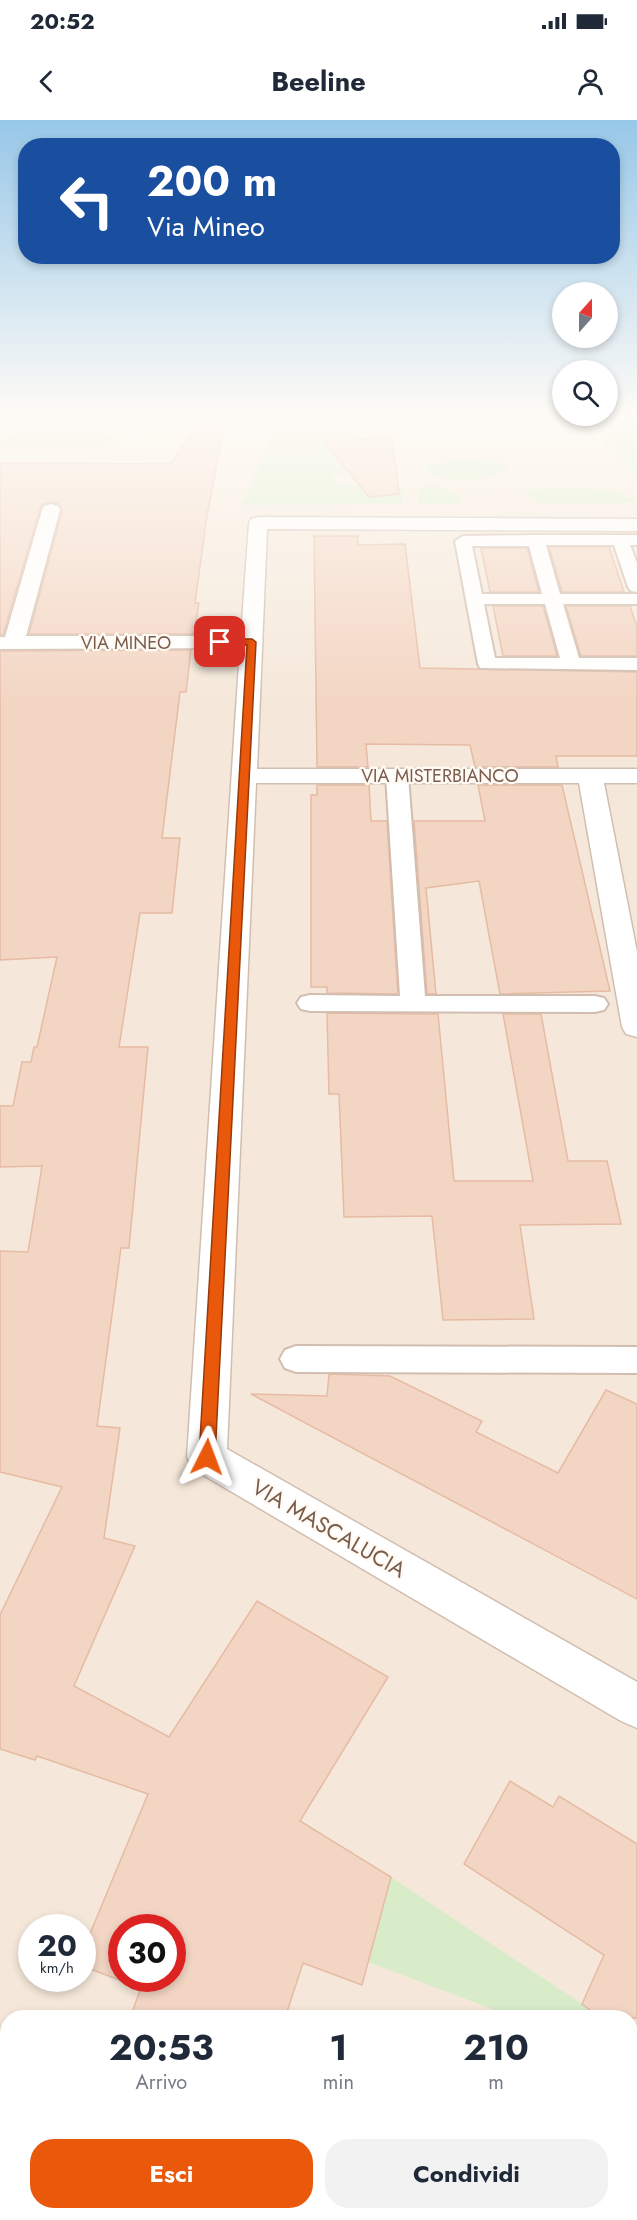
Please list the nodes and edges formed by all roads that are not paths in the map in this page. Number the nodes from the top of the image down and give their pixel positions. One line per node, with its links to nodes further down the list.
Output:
1 (51, 510): 10 (street)
2 (637, 525): 9 (street, VIA MASCALUCIA)
3 (536, 540): 4 (lane); 6 (lane); 7 (lane)
4 (628, 540): 5 (lane)
5 (637, 587)
6 (474, 599): 7 (lane); 11 (lane)
7 (553, 599): 8 (lane); 11 (lane)
8 (637, 599)
9 (252, 642): 10 (street, VIA MINEO); 13 (street, VIA MASCALUCIA)
10 (7, 643)
11 (571, 664): 12 (lane)
12 (637, 664)
13 (243, 776): 14 (street, VIA MISTERBIANCO); 23 (street, VIA MASCALUCIA)
14 (397, 776): 15 (street, VIA MISTERBIANCO); 18 (lane)
15 (590, 776): 16 (street, VIA MISTERBIANCO); 20 (street)
16 (637, 776)
17 (310, 1004): 18 (lane)
18 (413, 1004): 19 (lane)
19 (595, 1004)
20 (637, 1027)
21 (297, 1359): 22 (lane)
22 (637, 1360)
23 (637, 1706)

